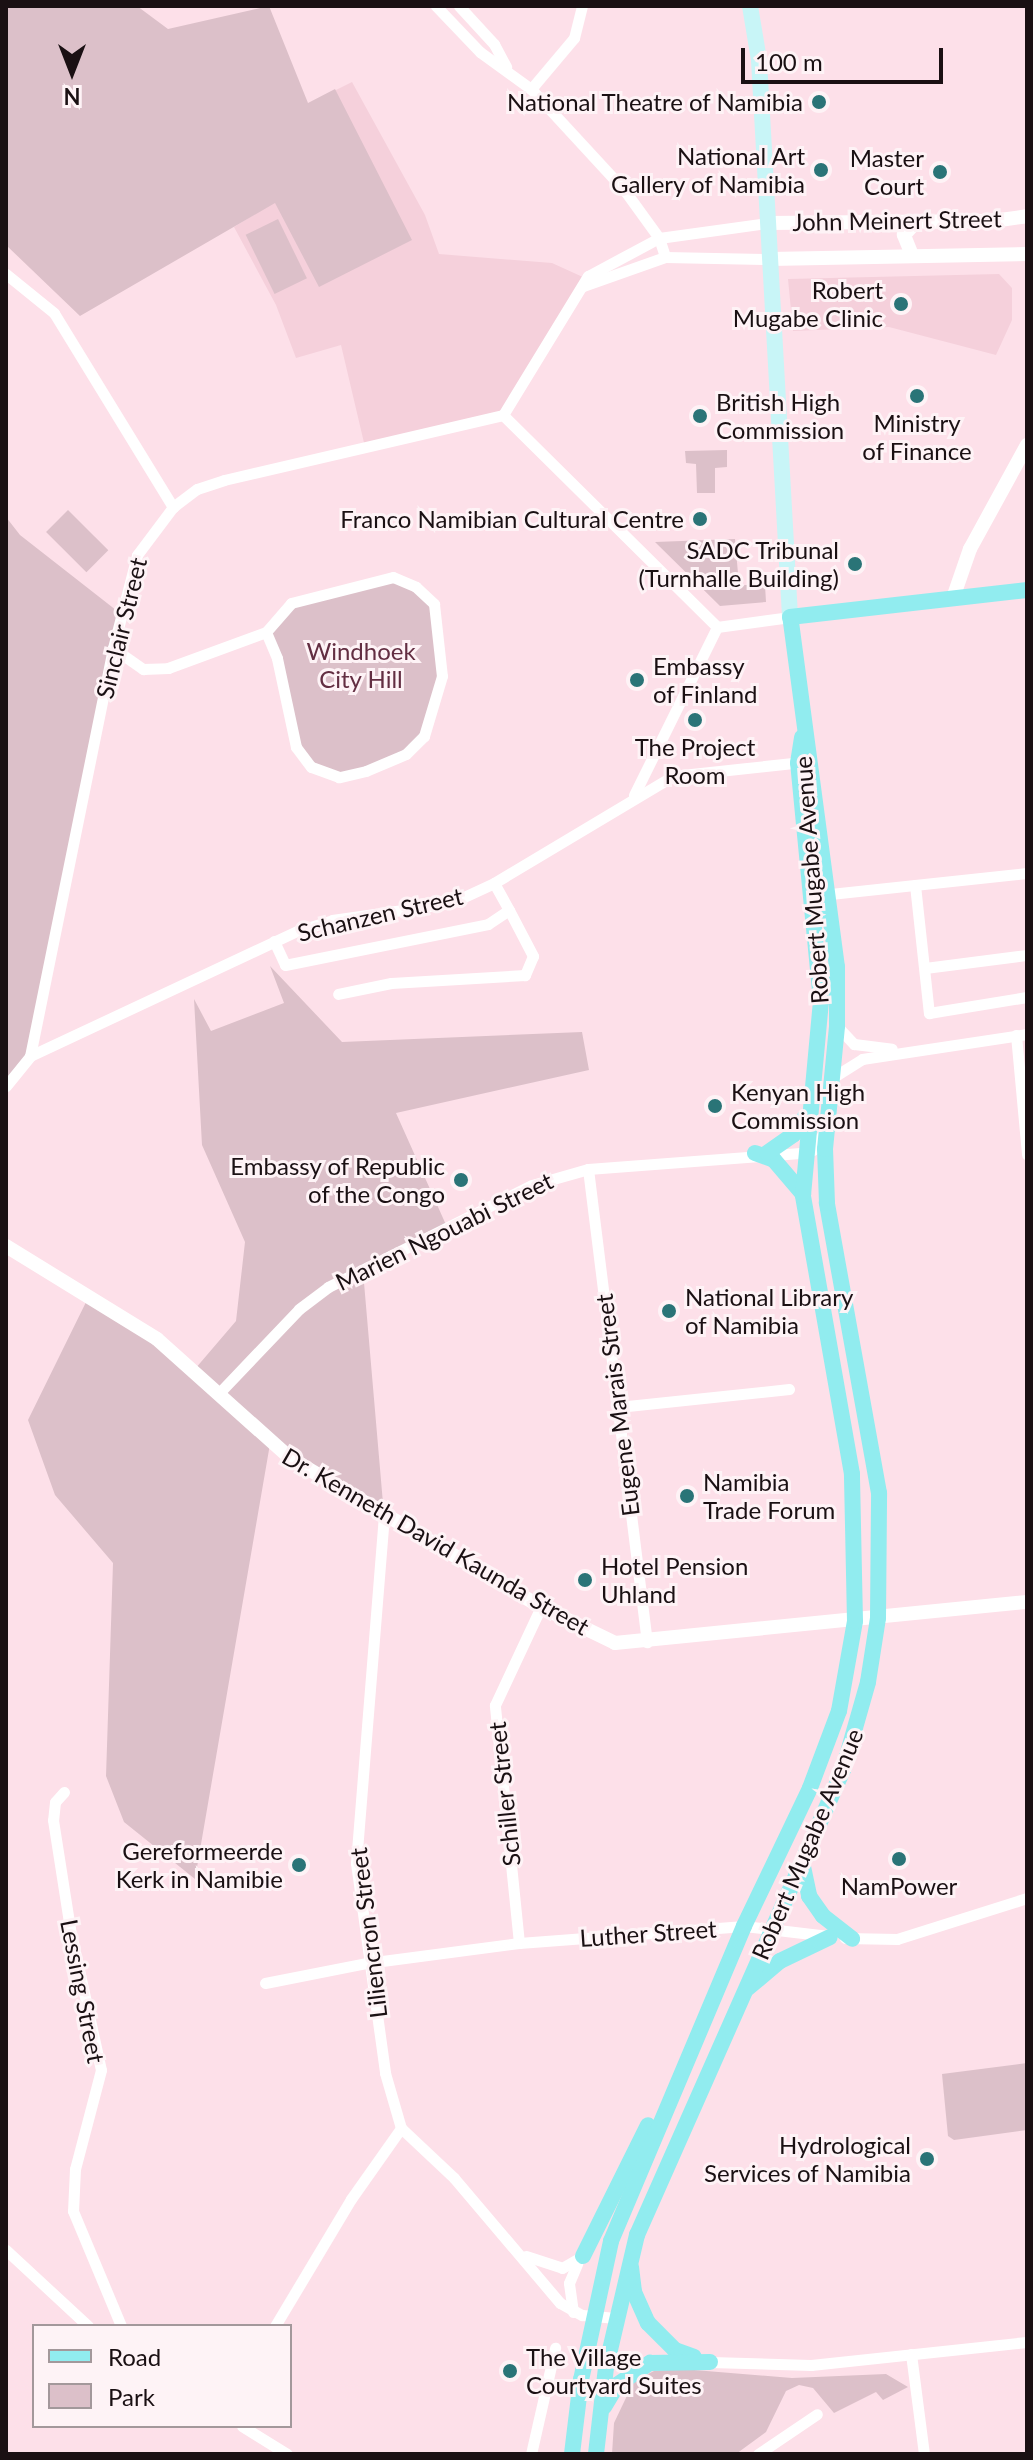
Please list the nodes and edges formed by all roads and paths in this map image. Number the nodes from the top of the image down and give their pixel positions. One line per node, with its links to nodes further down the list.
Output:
1 (436, 6): 5 (street)
2 (459, 6): 5 (street)
3 (582, 6): 6 (street)
4 (750, 6): 9 (main road, Robert Mugabe Avenue)
5 (506, 67): 6 (street)
6 (531, 89): 10 (street)
7 (1027, 216): 8 (street, John Meinert Street)
8 (916, 222): 9 (street, John Meinert Street); 12 (street)
9 (767, 223): 10 (street); 14 (main road, Robert Mugabe Avenue)
10 (659, 238): 13 (street); 16 (street)
11 (1027, 254): 12 (street, John Meinert Street)
12 (912, 255): 14 (street, John Meinert Street)
13 (665, 257): 14 (street); 16 (street)
14 (770, 259): 22 (main road, Robert Mugabe Avenue)
15 (6, 274): 19 (street)
16 (583, 286): 17 (street)
17 (503, 415): 19 (street, Sinclair Street); 23 (street)
18 (1027, 445): 21 (street)
19 (173, 507): 25 (street, Sinclair Street)
20 (1027, 590): 21 (main road)
21 (953, 598): 22 (main road)
22 (790, 617): 23 (street); 26 (main road, Robert Mugabe Avenue)
23 (717, 627): 27 (street)
24 (266, 632): 24 (street); 25 (street)
25 (113, 648): 41 (street, Sinclair Street)
26 (804, 762): 27 (street, Schanzen Street); 31 (main road, Robert Mugabe Avenue)
27 (633, 796): 29 (street, Schanzen Street)
28 (1027, 873): 30 (street)
29 (494, 883): 32 (street); 33 (street, Schanzen Street)
30 (915, 885): 31 (street); 35 (street)
31 (821, 895): 38 (main road, Robert Mugabe Avenue); 44 (main road, Robert Mugabe Avenue)
32 (509, 910): 33 (street); 36 (street)
33 (274, 941): 41 (street, Schanzen Street)
34 (1027, 955): 35 (street)
35 (925, 968): 37 (street)
36 (338, 994)
37 (1027, 997)
38 (837, 1026): 40 (street); 42 (main road, Robert Mugabe Avenue)
39 (1022, 1034): 40 (street); 48 (street)
40 (909, 1050): 42 (street)
41 (30, 1056): 43 (street, Schanzen Street)
42 (830, 1080): 45 (main road, Robert Mugabe Avenue)
43 (6, 1086)
44 (808, 1107): 46 (main road); 47 (main road, Robert Mugabe Avenue)
45 (826, 1126): 47 (street); 58 (main road, Robert Mugabe Avenue)
46 (761, 1153): 47 (street, Marien Ngouabi Street); 49 (street, Marien Ngouabi Street); 50 (main road)
47 (803, 1153): 50 (main road, Robert Mugabe Avenue)
48 (1027, 1154)
49 (588, 1169): 53 (street, Marien Ngouabi Street); 54 (street, Eugene Marais Street)
50 (803, 1195): 59 (main road, Robert Mugabe Avenue)
51 (6, 1246): 53 (street, Dr. Kenneth David Kaunda Street)
52 (789, 1389): 54 (street)
53 (221, 1391): 55 (street, Dr. Kenneth David Kaunda Street)
54 (618, 1407): 60 (street, Eugene Marais Street)
55 (384, 1515): 57 (street, Dr. Kenneth David Kaunda Street); 69 (street, Liliencron Street)
56 (1027, 1602): 58 (street, Dr. Kenneth David Kaunda Street)
57 (541, 1607): 60 (street, Dr. Kenneth David Kaunda Street); 68 (street, Schiller Street)
58 (878, 1618): 59 (street, Dr. Kenneth David Kaunda Street); 62 (main road, Robert Mugabe Avenue)
59 (855, 1621): 60 (street, Dr. Kenneth David Kaunda Street); 64 (main road, Robert Mugabe Avenue)
60 (647, 1642)
61 (64, 1792): 82 (street, Lessing Street)
62 (802, 1862): 65 (main road, Robert Mugabe Avenue); 67 (main road)
63 (1027, 1898): 67 (street, Luther Street)
64 (744, 1926): 65 (street, Luther Street); 68 (street, Luther Street); 72 (main road, Robert Mugabe Avenue)
65 (773, 1929): 66 (street, Luther Street); 71 (main road, Robert Mugabe Avenue)
66 (830, 1937): 67 (street, Luther Street); 71 (main road)
67 (852, 1939)
68 (519, 1943): 69 (street, Luther Street)
69 (367, 1963): 70 (street, Luther Street); 73 (street, Liliencron Street)
70 (265, 1983)
71 (743, 1992): 77 (main road, Robert Mugabe Avenue)
72 (706, 2021): 76 (main road); 79 (main road, Robert Mugabe Avenue)
73 (401, 2128): 75 (street, Liliencron Street); 83 (street)
74 (6, 2250): 81 (street)
75 (522, 2253): 76 (street, Liliencron Street); 78 (street, Liliencron Street)
76 (583, 2256): 78 (street)
77 (630, 2261): 80 (main road, Robert Mugabe Avenue); 87 (main road)
78 (573, 2312): 79 (street)
79 (593, 2316): 80 (street); 93 (main road, Robert Mugabe Avenue)
80 (616, 2318): 89 (main road, Robert Mugabe Avenue)
81 (86, 2324)
82 (120, 2324)
83 (276, 2324)
84 (1027, 2342): 86 (street)
85 (555, 2348): 92 (street)
86 (911, 2354): 87 (street); 96 (street)
87 (710, 2362): 89 (main road)
88 (817, 2414): 95 (street)
89 (598, 2423): 94 (main road, Robert Mugabe Avenue)
90 (245, 2428): 91 (street)
91 (287, 2454)
92 (531, 2454)
93 (572, 2454)
94 (596, 2454)
95 (758, 2454)
96 (924, 2454)

